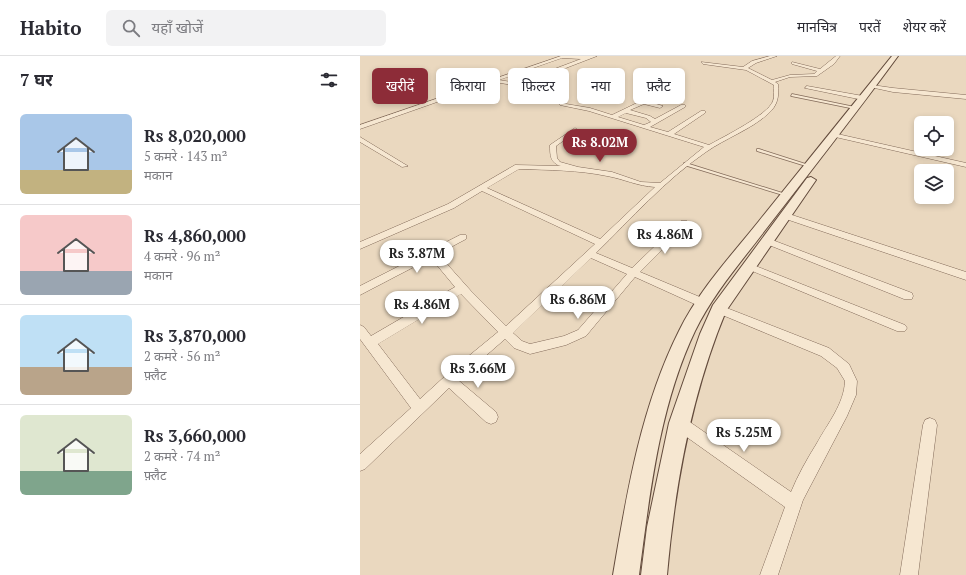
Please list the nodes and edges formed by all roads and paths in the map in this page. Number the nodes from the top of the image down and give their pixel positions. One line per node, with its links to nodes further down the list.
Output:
1 (595, 56): 7 (street)
2 (775, 56): 8 (street)
3 (838, 56): 16 (street)
4 (895, 56): 21 (street)
5 (902, 56): 21 (street)
6 (752, 57): 8 (street)
7 (588, 58): 11 (street); 14 (street)
8 (765, 59): 12 (street)
9 (703, 63): 12 (street)
10 (794, 63): 16 (street)
11 (533, 67): 13 (street); 19 (street)
12 (746, 67): 15 (street); 18 (street)
13 (536, 68)
14 (565, 68)
15 (763, 70)
16 (822, 71): 17 (street)
17 (788, 76): 18 (street); 18 (street)
18 (775, 77): 38 (street)
19 (500, 79)
20 (807, 87): 21 (street)
21 (876, 89): 22 (lane); 23 (street); 36 (street); 36 (street)
22 (792, 95)
23 (966, 97)
24 (436, 101): 32 (street)
25 (562, 104): 30 (street)
26 (660, 106): 28 (street)
27 (683, 106): 31 (street)
28 (626, 110): 30 (street); 31 (street)
29 (703, 112): 35 (street)
30 (613, 118): 33 (street)
31 (655, 122): 33 (street)
32 (360, 127)
33 (645, 127): 35 (street)
34 (575, 130): 44 (street)
35 (668, 134): 38 (street)
36 (838, 136): 41 (street); 43 (street); 48 (street)
37 (360, 139): 42 (street)
38 (709, 147): 40 (street)
39 (758, 150): 43 (lane)
40 (685, 164): 45 (street); 47 (lane)
41 (966, 165)
42 (404, 166)
43 (810, 166): 47 (street)
44 (577, 170): 45 (street); 46 (street)
45 (662, 185): 52 (street)
46 (481, 188): 52 (street); 53 (street)
47 (786, 195): 62 (street)
48 (786, 216): 51 (street); 58 (street)
49 (684, 223): 57 (street)
50 (463, 237): 54 (street)
51 (767, 241): 56 (street); 61 (street)
52 (601, 243): 55 (street)
53 (360, 246)
54 (433, 254): 59 (street); 60 (street)
55 (590, 254): 57 (street); 66 (street)
56 (748, 266): 63 (street); 64 (street)
57 (634, 272): 62 (street); 66 (street)
58 (966, 276)
59 (462, 288): 66 (street); 67 (street)
60 (360, 291)
61 (908, 296)
62 (703, 303): 75 (street)
63 (719, 309): 71 (street); 74 (street)
64 (901, 328)
65 (360, 330): 67 (street)
66 (506, 332): 68 (street)
67 (370, 343): 69 (street)
68 (449, 380): 69 (street); 70 (street)
69 (419, 408): 73 (street)
70 (491, 417)
71 (680, 423): 74 (street); 76 (street)
72 (930, 425): 78 (street)
73 (360, 464)
74 (794, 504): 77 (street)
75 (626, 575)
76 (654, 575)
77 (769, 575)
78 (909, 575)

